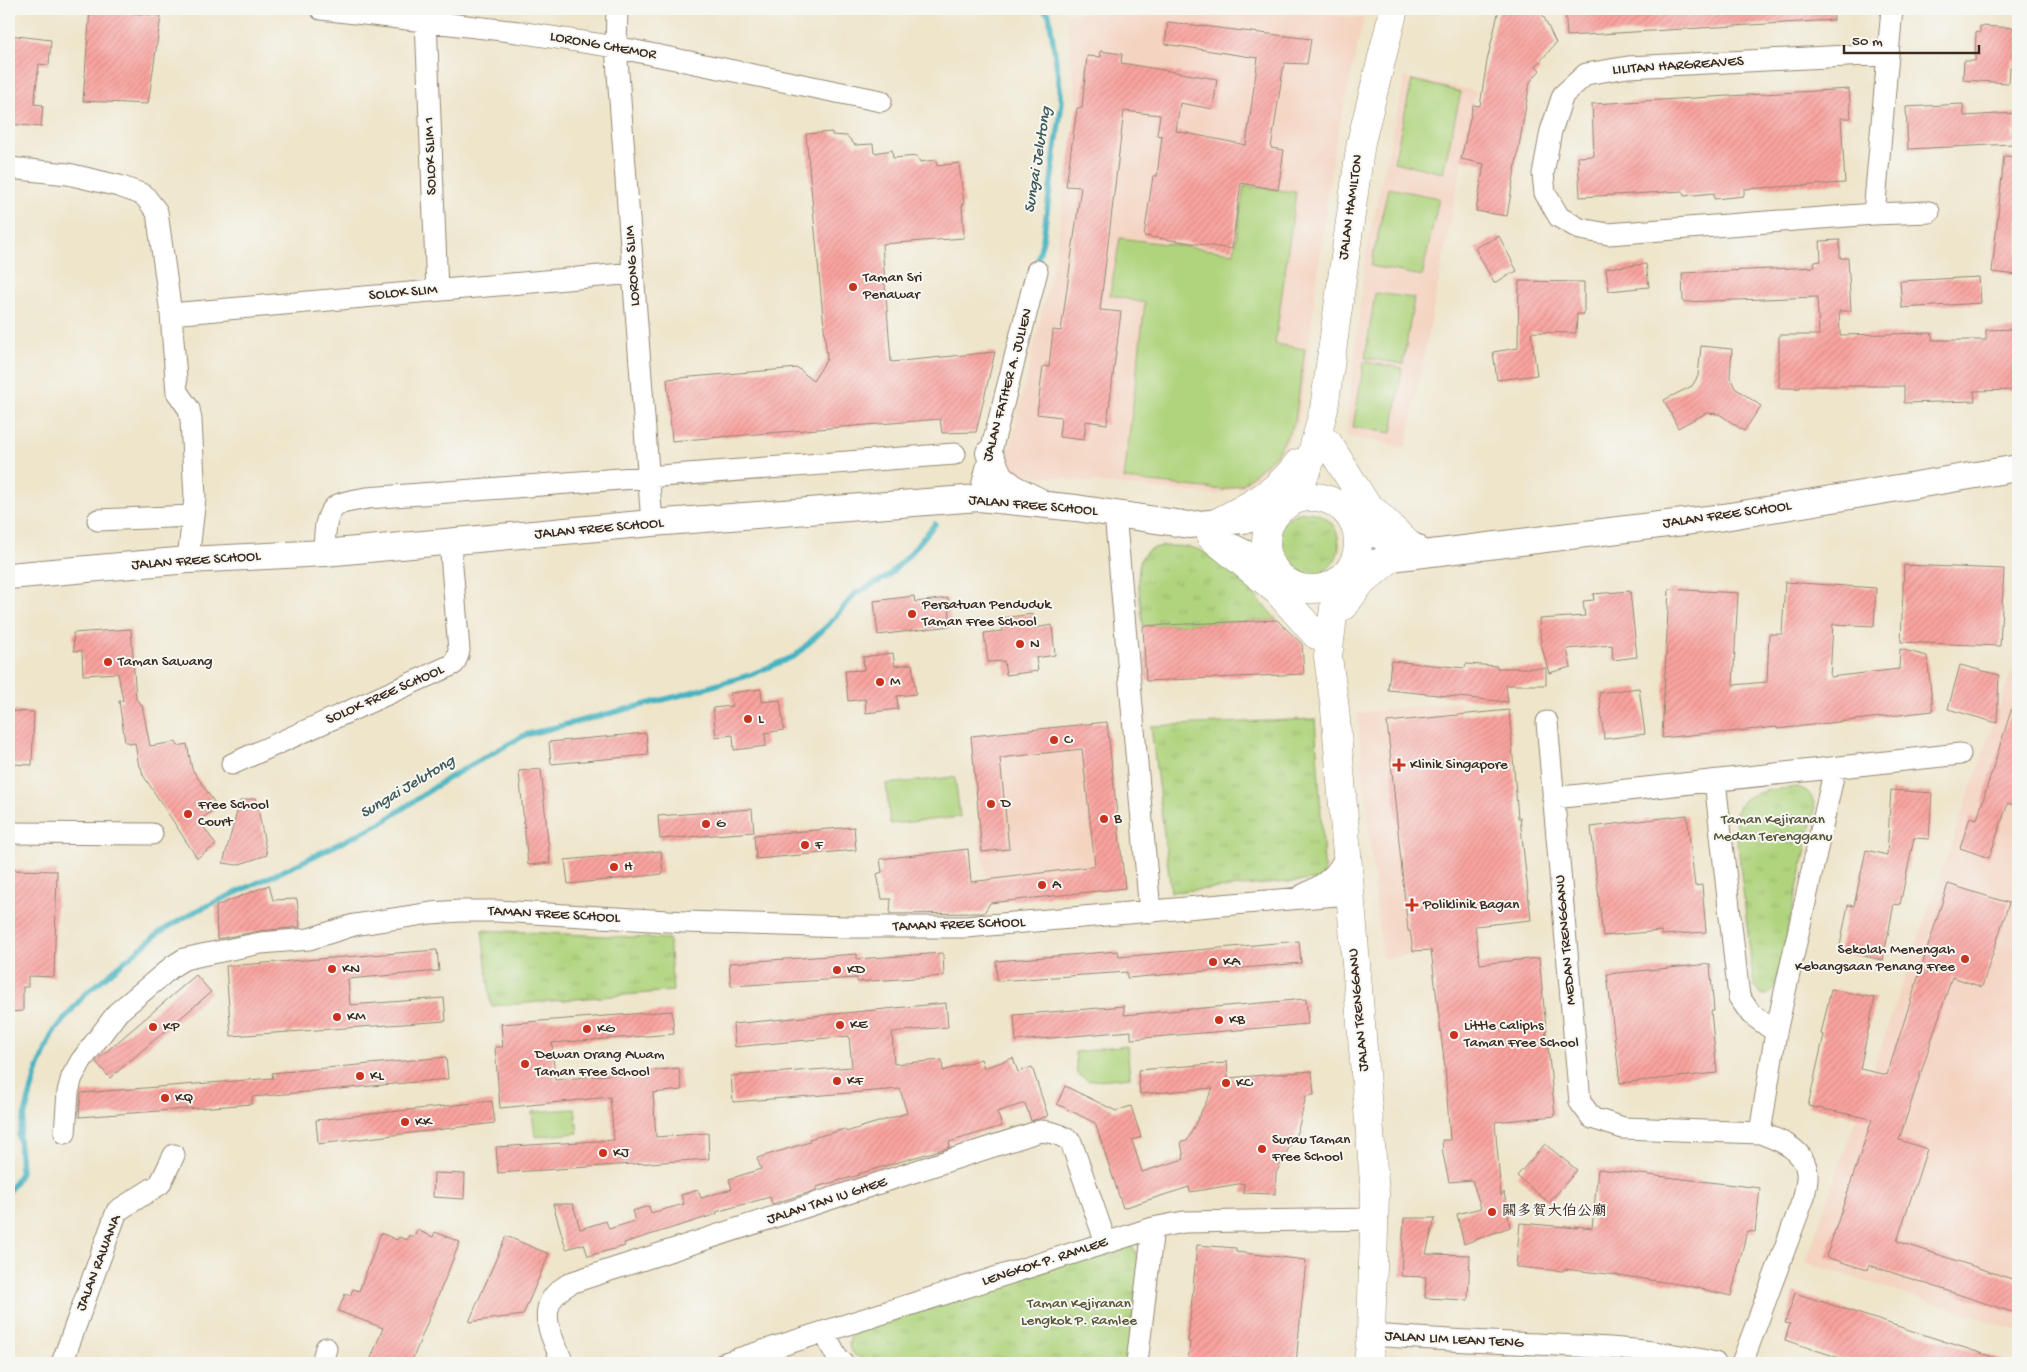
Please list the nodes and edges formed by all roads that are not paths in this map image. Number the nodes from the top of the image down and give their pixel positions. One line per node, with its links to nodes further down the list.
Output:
1 (333, 9): 5 (street, LORONG CHEMOR)
2 (617, 9): 6 (street, LORONG SLIM)
3 (1394, 9): 16 (main road, JALAN HAMILTON)
4 (1892, 9): 7 (street)
5 (426, 21): 6 (street, LORONG CHEMOR); 14 (street, SOLOK SLIM 1)
6 (616, 47): 8 (street, LORONG CHEMOR); 13 (street, LORONG SLIM)
7 (1888, 54): 11 (street); 11 (street, LILITAN HARGREAVES)
8 (881, 101)
9 (9, 168): 15 (street)
10 (1929, 212): 11 (street, LILITAN HARGREAVES)
11 (1874, 214)
12 (1037, 271): 17 (street, JALAN FATHER A. JULIEN)
13 (634, 273): 14 (street, SOLOK SLIM); 20 (street, LORONG SLIM)
14 (437, 290): 15 (street, SOLOK SLIM)
15 (171, 314): 25 (street)
16 (1323, 429): 23 (main road, JALAN HAMILTON); 26 (main road, JALAN HAMILTON); 29 (main road); 31 (main road)
17 (989, 453): 21 (street, JALAN FATHER A. JULIEN); 22 (street)
18 (955, 454): 20 (street)
19 (2018, 468): 31 (street, JALAN FREE SCHOOL)
20 (648, 476): 28 (street, LORONG SLIM); 32 (street)
21 (979, 498): 22 (street, JALAN FREE SCHOOL); 28 (street, JALAN FREE SCHOOL)
22 (1044, 504): 24 (street, JALAN FREE SCHOOL)
23 (1280, 511): 26 (main road); 29 (street, JALAN FREE SCHOOL); 34 (main road)
24 (1115, 513): 29 (street, JALAN FREE SCHOOL); 50 (street)
25 (193, 516): 27 (street); 33 (street)
26 (1348, 517): 31 (street, JALAN FREE SCHOOL); 36 (main road)
27 (98, 520)
28 (652, 524): 30 (street, JALAN FREE SCHOOL)
29 (1205, 528): 34 (street, JALAN FREE SCHOOL); 38 (main road)
30 (450, 542): 32 (street, JALAN FREE SCHOOL); 41 (street, SOLOK FREE SCHOOL)
31 (1412, 552): 36 (street, JALAN FREE SCHOOL); 38 (main road)
32 (324, 553): 33 (street, JALAN FREE SCHOOL)
33 (188, 560): 35 (street, JALAN FREE SCHOOL)
34 (1271, 566): 37 (main road)
35 (9, 576)
36 (1344, 577): 37 (main road); 38 (main road, JALAN TRENGGANU)
37 (1295, 587): 38 (main road, JALAN TRENGGANU)
38 (1326, 637): 47 (main road, JALAN TRENGGANU)
39 (1546, 722): 44 (street, MEDAN TRENGGANU)
40 (1960, 754): 42 (street)
41 (232, 764)
42 (1835, 768): 43 (street); 51 (street)
43 (1714, 780): 44 (street); 51 (street)
44 (1553, 798): 53 (street, MEDAN TRENGGANU)
45 (9, 833): 46 (street)
46 (152, 834)
47 (1346, 855): 48 (main road, JALAN TRENGGANU); 49 (street)
48 (1349, 894): 49 (street, TAMAN FREE SCHOOL); 55 (main road, JALAN TRENGGANU)
49 (1296, 899): 50 (street, TAMAN FREE SCHOOL)
50 (1150, 912): 52 (street, TAMAN FREE SCHOOL)
51 (1776, 1032): 53 (street)
52 (65, 1133)
53 (1760, 1133): 68 (street, MEDAN TRENGGANU)
54 (174, 1155): 61 (street, JALAN RAWANA)
55 (1375, 1219): 56 (street, LENGKOK P. RAMLEE); 59 (main road, JALAN TRENGGANU)
56 (1153, 1228): 57 (street, LENGKOK P. RAMLEE); 65 (street)
57 (1106, 1242): 58 (street, LENGKOK P. RAMLEE); 62 (street, JALAN TAN IU GHEE)
58 (824, 1332): 63 (street, LENGKOK P. RAMLEE); 64 (street)
59 (1371, 1335): 60 (street, JALAN LIM LEAN TENG); 66 (main road, JALAN TRENGGANU)
60 (1595, 1355): 67 (street, JALAN LIM LEAN TENG)
61 (62, 1363)
62 (563, 1363)
63 (725, 1363)
64 (843, 1363)
65 (1137, 1363)
66 (1368, 1363)
67 (1715, 1363)
68 (1742, 1363)

